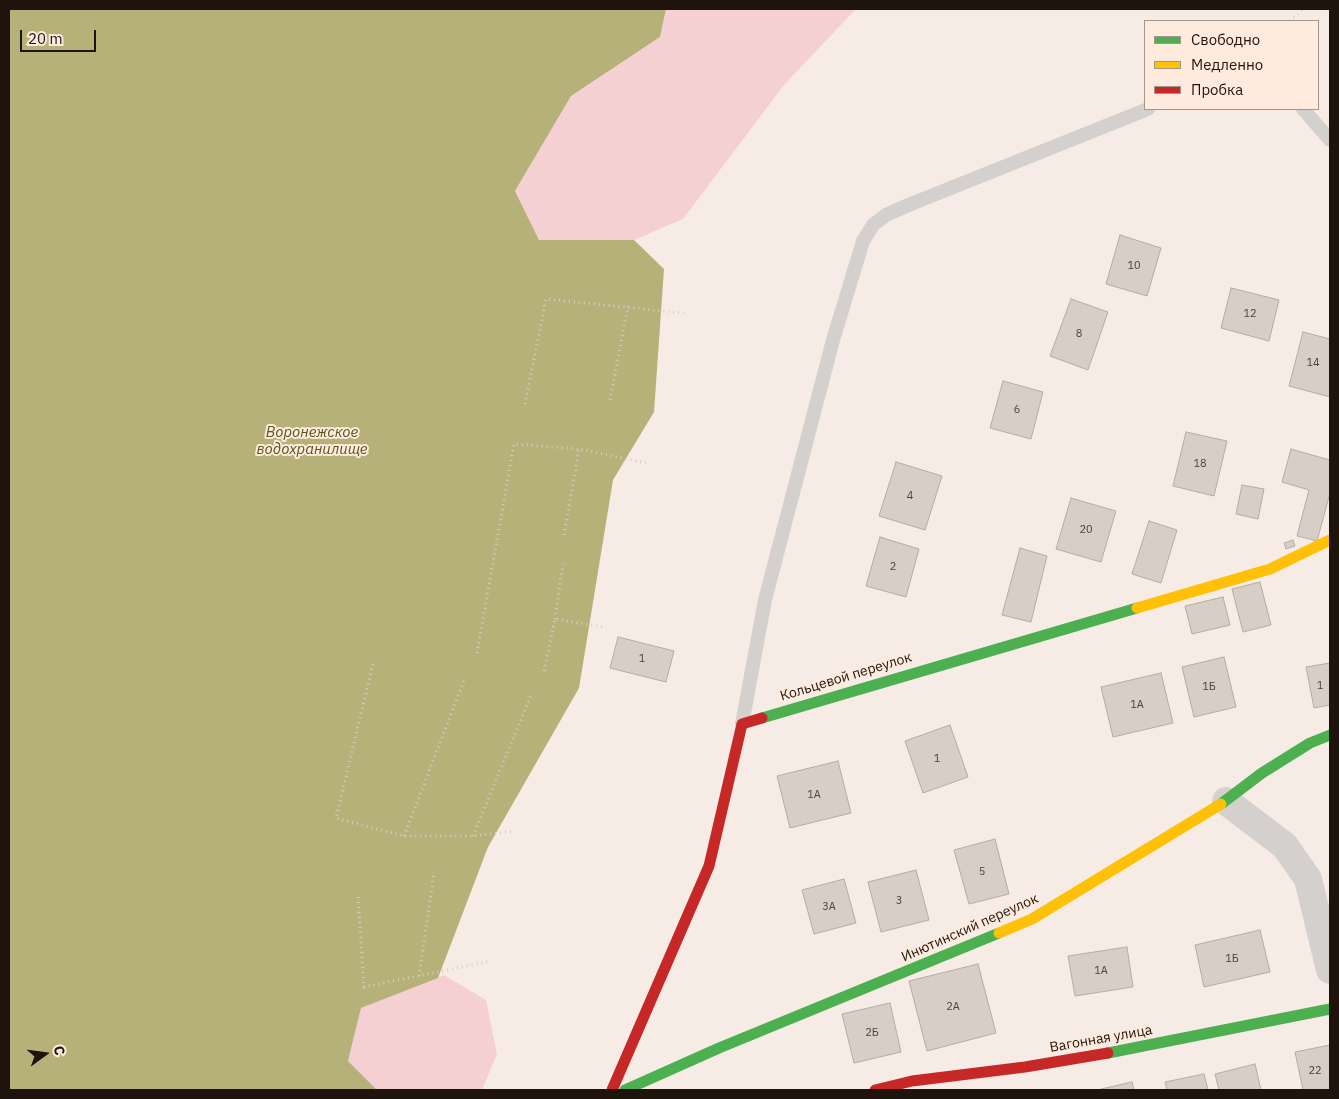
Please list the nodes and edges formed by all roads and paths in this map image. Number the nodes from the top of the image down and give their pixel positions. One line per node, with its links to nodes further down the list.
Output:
1 (1303, 9): 2 (path)
2 (1291, 20)
3 (1146, 110): 22 (lane)
4 (1304, 110): 5 (lane)
5 (1330, 140)
6 (628, 306): 7 (path); 8 (path); 9 (path)
7 (684, 313)
8 (610, 400)
9 (524, 404)
10 (579, 449): 11 (path); 12 (path); 17 (path)
11 (646, 463)
12 (564, 535)
13 (1330, 540): 22 (street, Кольцевой переулок)
14 (562, 564): 15 (path)
15 (555, 620): 16 (path); 19 (path)
16 (603, 628)
17 (477, 653)
18 (373, 664): 26 (path)
19 (544, 671)
20 (465, 678): 26 (path)
21 (531, 695): 27 (path)
22 (742, 724): 34 (street)
23 (1330, 735): 24 (street, Инютинский переулок)
24 (1226, 801): 31 (street); 35 (street, Инютинский переулок)
25 (514, 830): 27 (path)
26 (404, 836): 27 (path)
27 (473, 836)
28 (434, 874): 32 (path)
29 (358, 897): 32 (path)
30 (491, 962): 32 (path)
31 (1330, 970)
32 (419, 976)
33 (1330, 1009): 36 (street, Вагонная улица)
34 (612, 1090)
35 (625, 1090)
36 (875, 1090)

